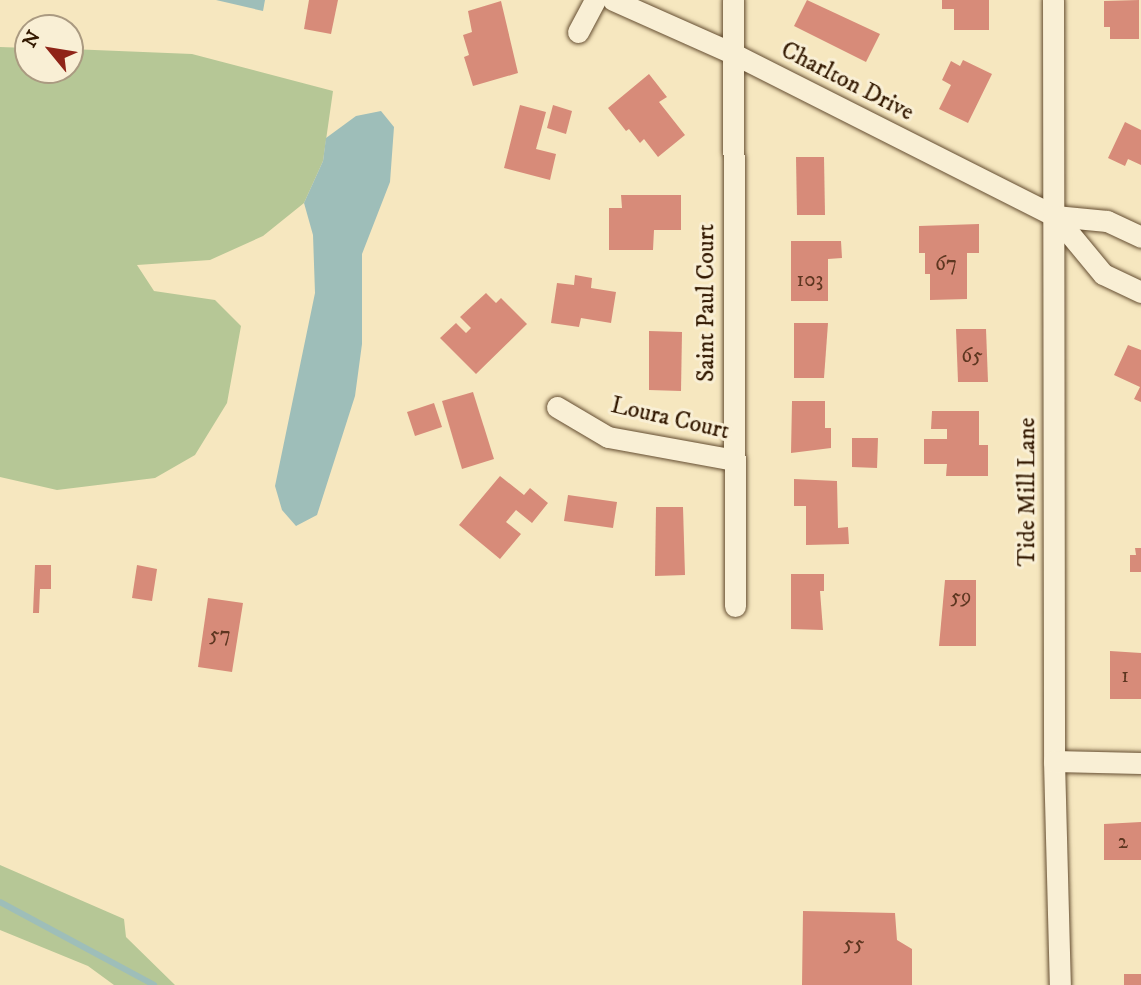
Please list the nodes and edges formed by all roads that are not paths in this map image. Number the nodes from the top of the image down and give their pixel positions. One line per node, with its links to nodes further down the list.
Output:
1 (595, 0): 5 (street)
2 (613, 0): 6 (street, Charlton Drive)
3 (733, 0): 6 (street, Saint Paul Court)
4 (1053, 0): 7 (street, Tide Mill Lane)
5 (578, 32)
6 (732, 53): 7 (street, Charlton Drive); 11 (street, Saint Paul Court)
7 (1055, 216): 8 (street, Charlton Drive); 9 (street, Charlton Drive); 13 (street, Tide Mill Lane)
8 (1141, 237)
9 (1141, 292)
10 (557, 407): 11 (street, Loura Court)
11 (734, 460): 12 (street, Saint Paul Court)
12 (734, 606)
13 (1054, 761): 14 (street); 15 (street, Tide Mill Lane)
14 (1141, 763)
15 (1060, 985)

